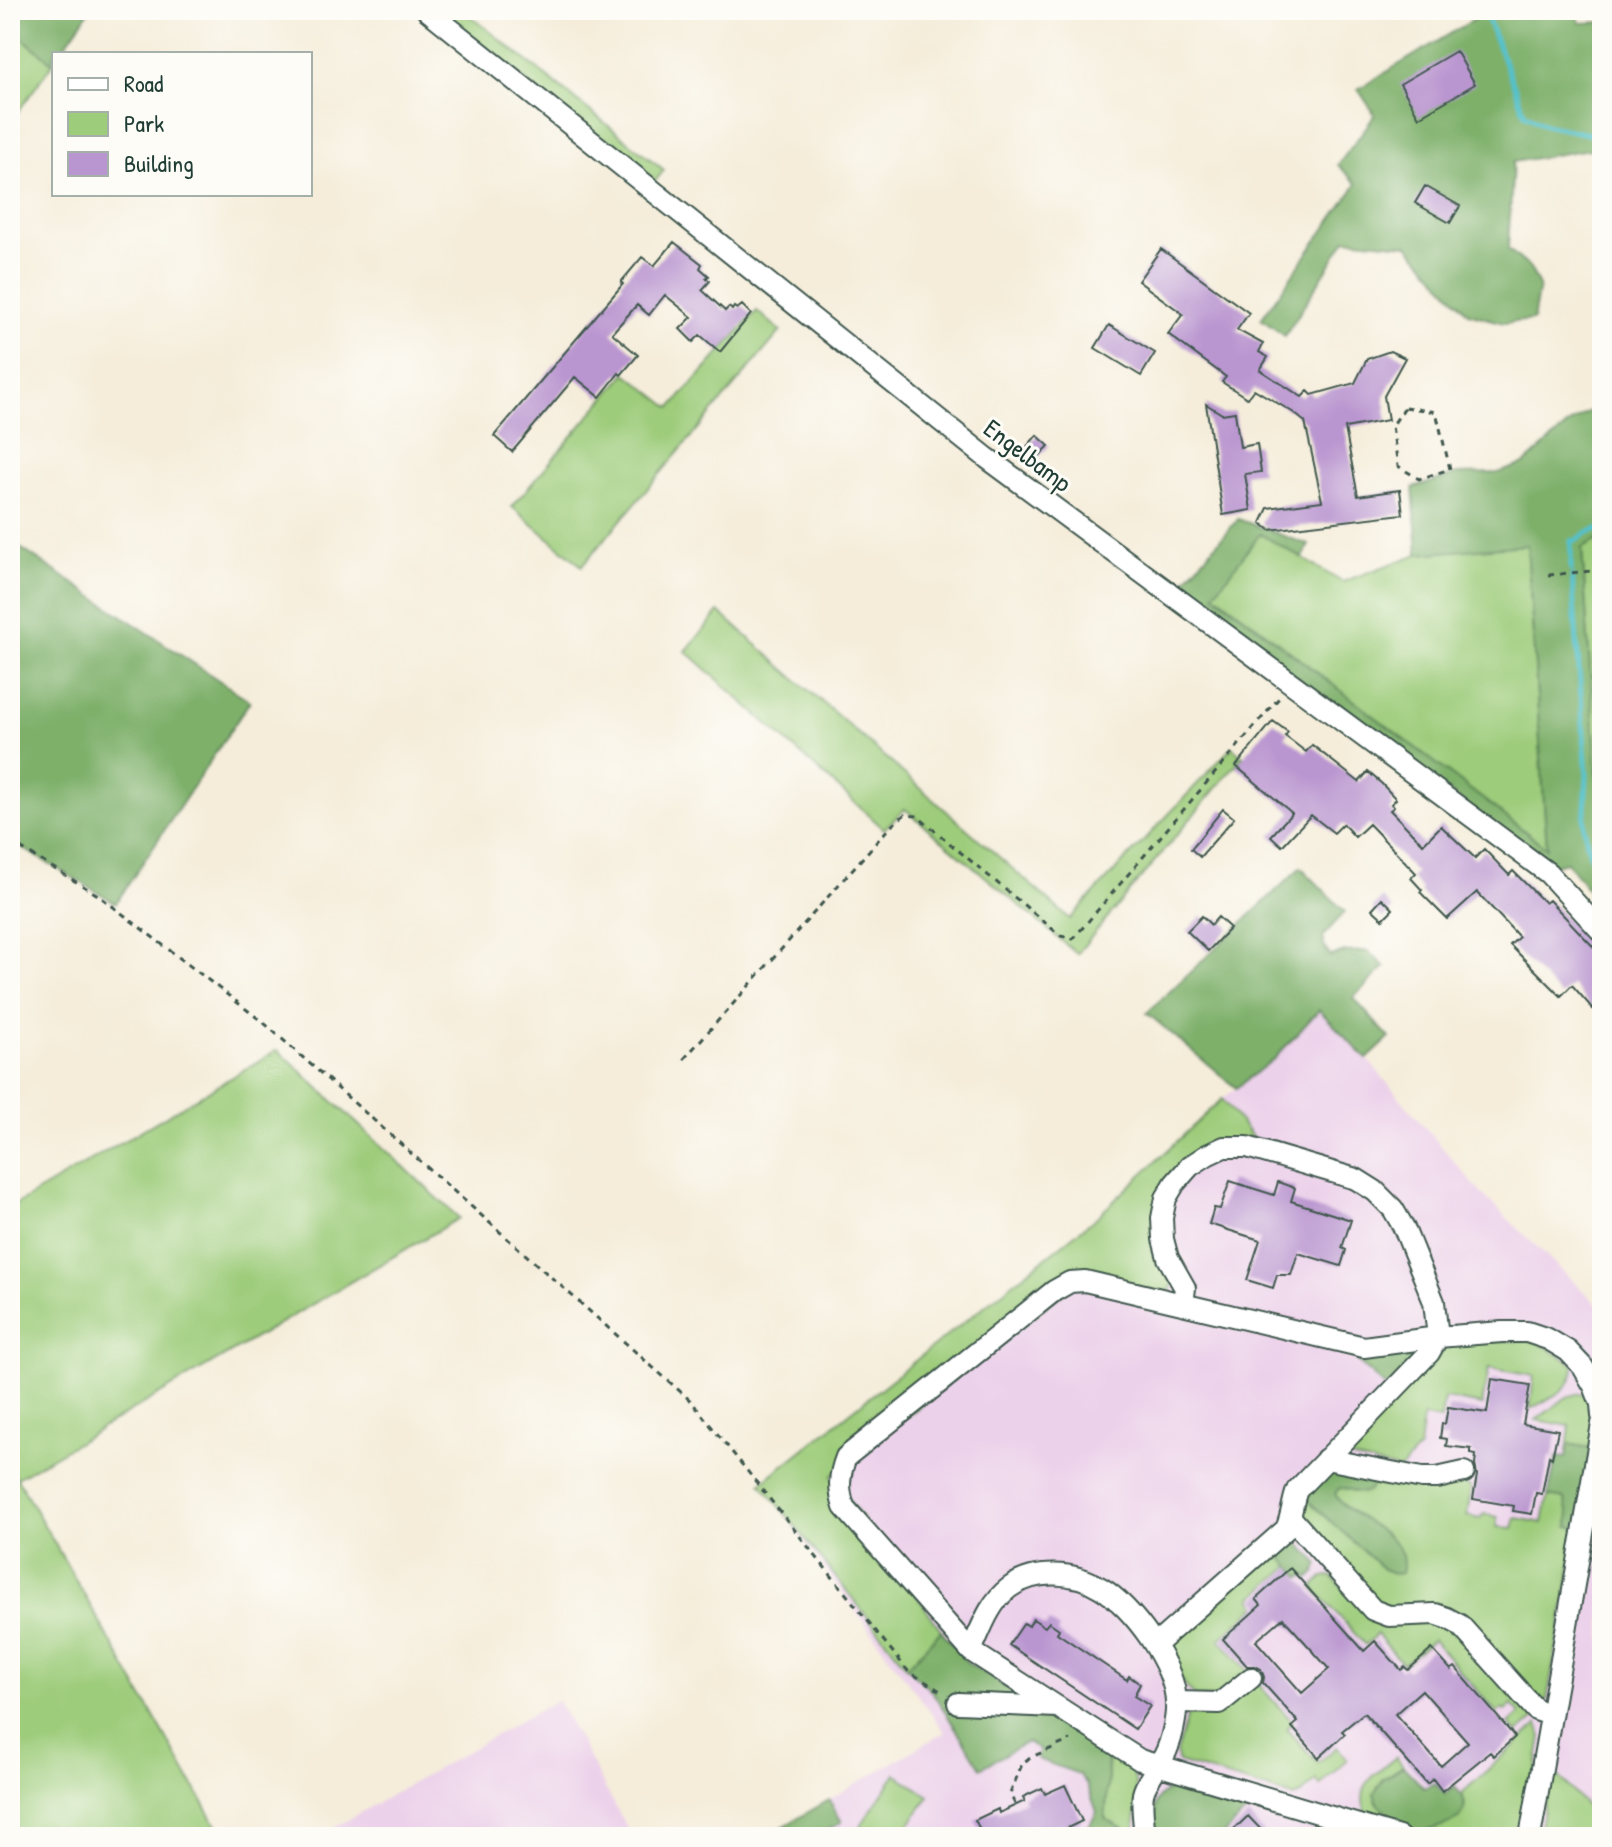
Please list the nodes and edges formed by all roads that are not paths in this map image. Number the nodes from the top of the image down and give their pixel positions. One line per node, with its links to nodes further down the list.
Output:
1 (427, 10): 2 (street, Engelbamp)
2 (1602, 932)
3 (1183, 1304): 4 (street); 4 (street); 11 (street)
4 (1438, 1337): 5 (street); 7 (street)
5 (1602, 1416)
6 (1602, 1424): 16 (street)
7 (1326, 1459): 8 (street); 9 (street)
8 (1464, 1472)
9 (1291, 1518): 10 (street); 16 (street)
10 (1155, 1645): 11 (street); 13 (street)
11 (971, 1651): 15 (street)
12 (1251, 1678): 13 (street)
13 (1177, 1702): 17 (street)
14 (958, 1703): 15 (street)
15 (1058, 1707): 17 (street)
16 (1551, 1715): 20 (street)
17 (1158, 1765): 18 (street); 19 (street)
18 (1145, 1837)
19 (1399, 1837)
20 (1530, 1837)

